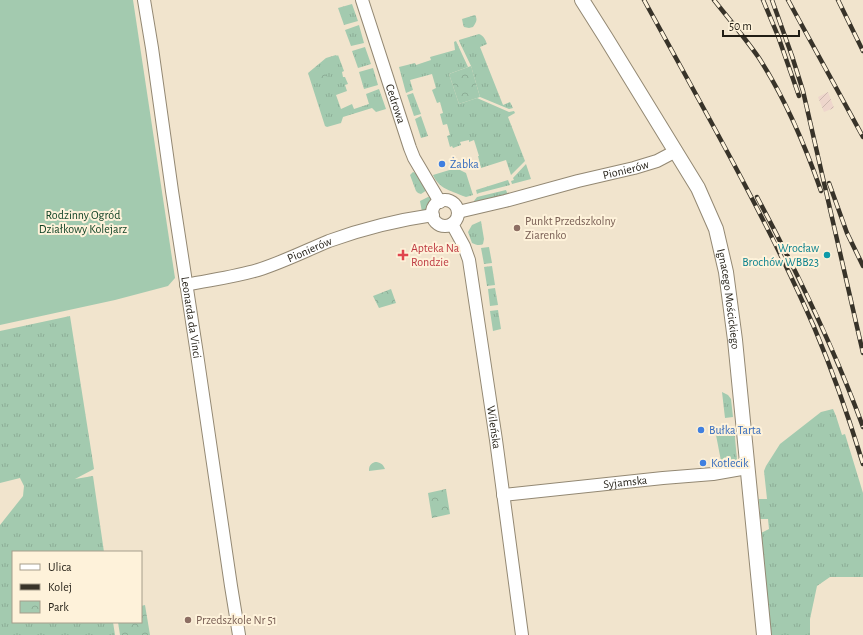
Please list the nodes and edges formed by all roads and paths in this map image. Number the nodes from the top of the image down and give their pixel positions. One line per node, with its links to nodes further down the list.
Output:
1 (144, 0): 9 (street, Leonarda da Vinci)
2 (362, 0): 5 (street, Cedrowa)
3 (582, 0): 4 (street, Ignacego Mościckiego)
4 (676, 152): 6 (street, Pionierów); 10 (street, Ignacego Mościckiego)
5 (440, 202): 6 (street); 7 (street)
6 (458, 212): 8 (street)
7 (432, 215): 8 (street); 9 (street, Pionierów)
8 (452, 224): 11 (street, Wileńska)
9 (186, 285): 12 (street, Leonarda da Vinci)
10 (747, 468): 11 (street, Syjamska); 14 (street, Ignacego Mościckiego)
11 (503, 495): 13 (street, Wileńska)
12 (239, 635)
13 (522, 635)
14 (764, 635)

